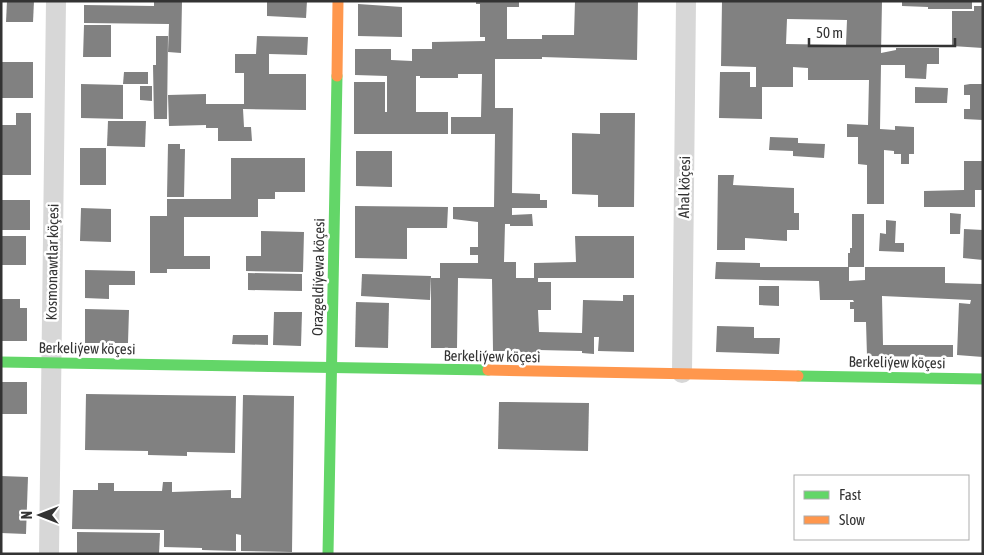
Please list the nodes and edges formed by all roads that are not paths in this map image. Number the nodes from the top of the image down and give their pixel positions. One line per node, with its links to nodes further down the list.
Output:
1 (56, 1): 5 (street, Kosmonawtlar köçesi)
2 (338, 1): 6 (street, Orazgeldiýewa köçesi)
3 (686, 1): 7 (street, Ahal köçesi)
4 (1, 362): 5 (street, Berkeliýew köçesi)
5 (50, 362): 6 (street, Berkeliýew köçesi); 9 (street, Kosmonawtlar köçesi)
6 (332, 369): 7 (street, Berkeliýew köçesi); 10 (street, Orazgeldiýewa köçesi)
7 (682, 373): 8 (street, Berkeliýew köçesi)
8 (983, 379)
9 (48, 554)
10 (328, 554)

